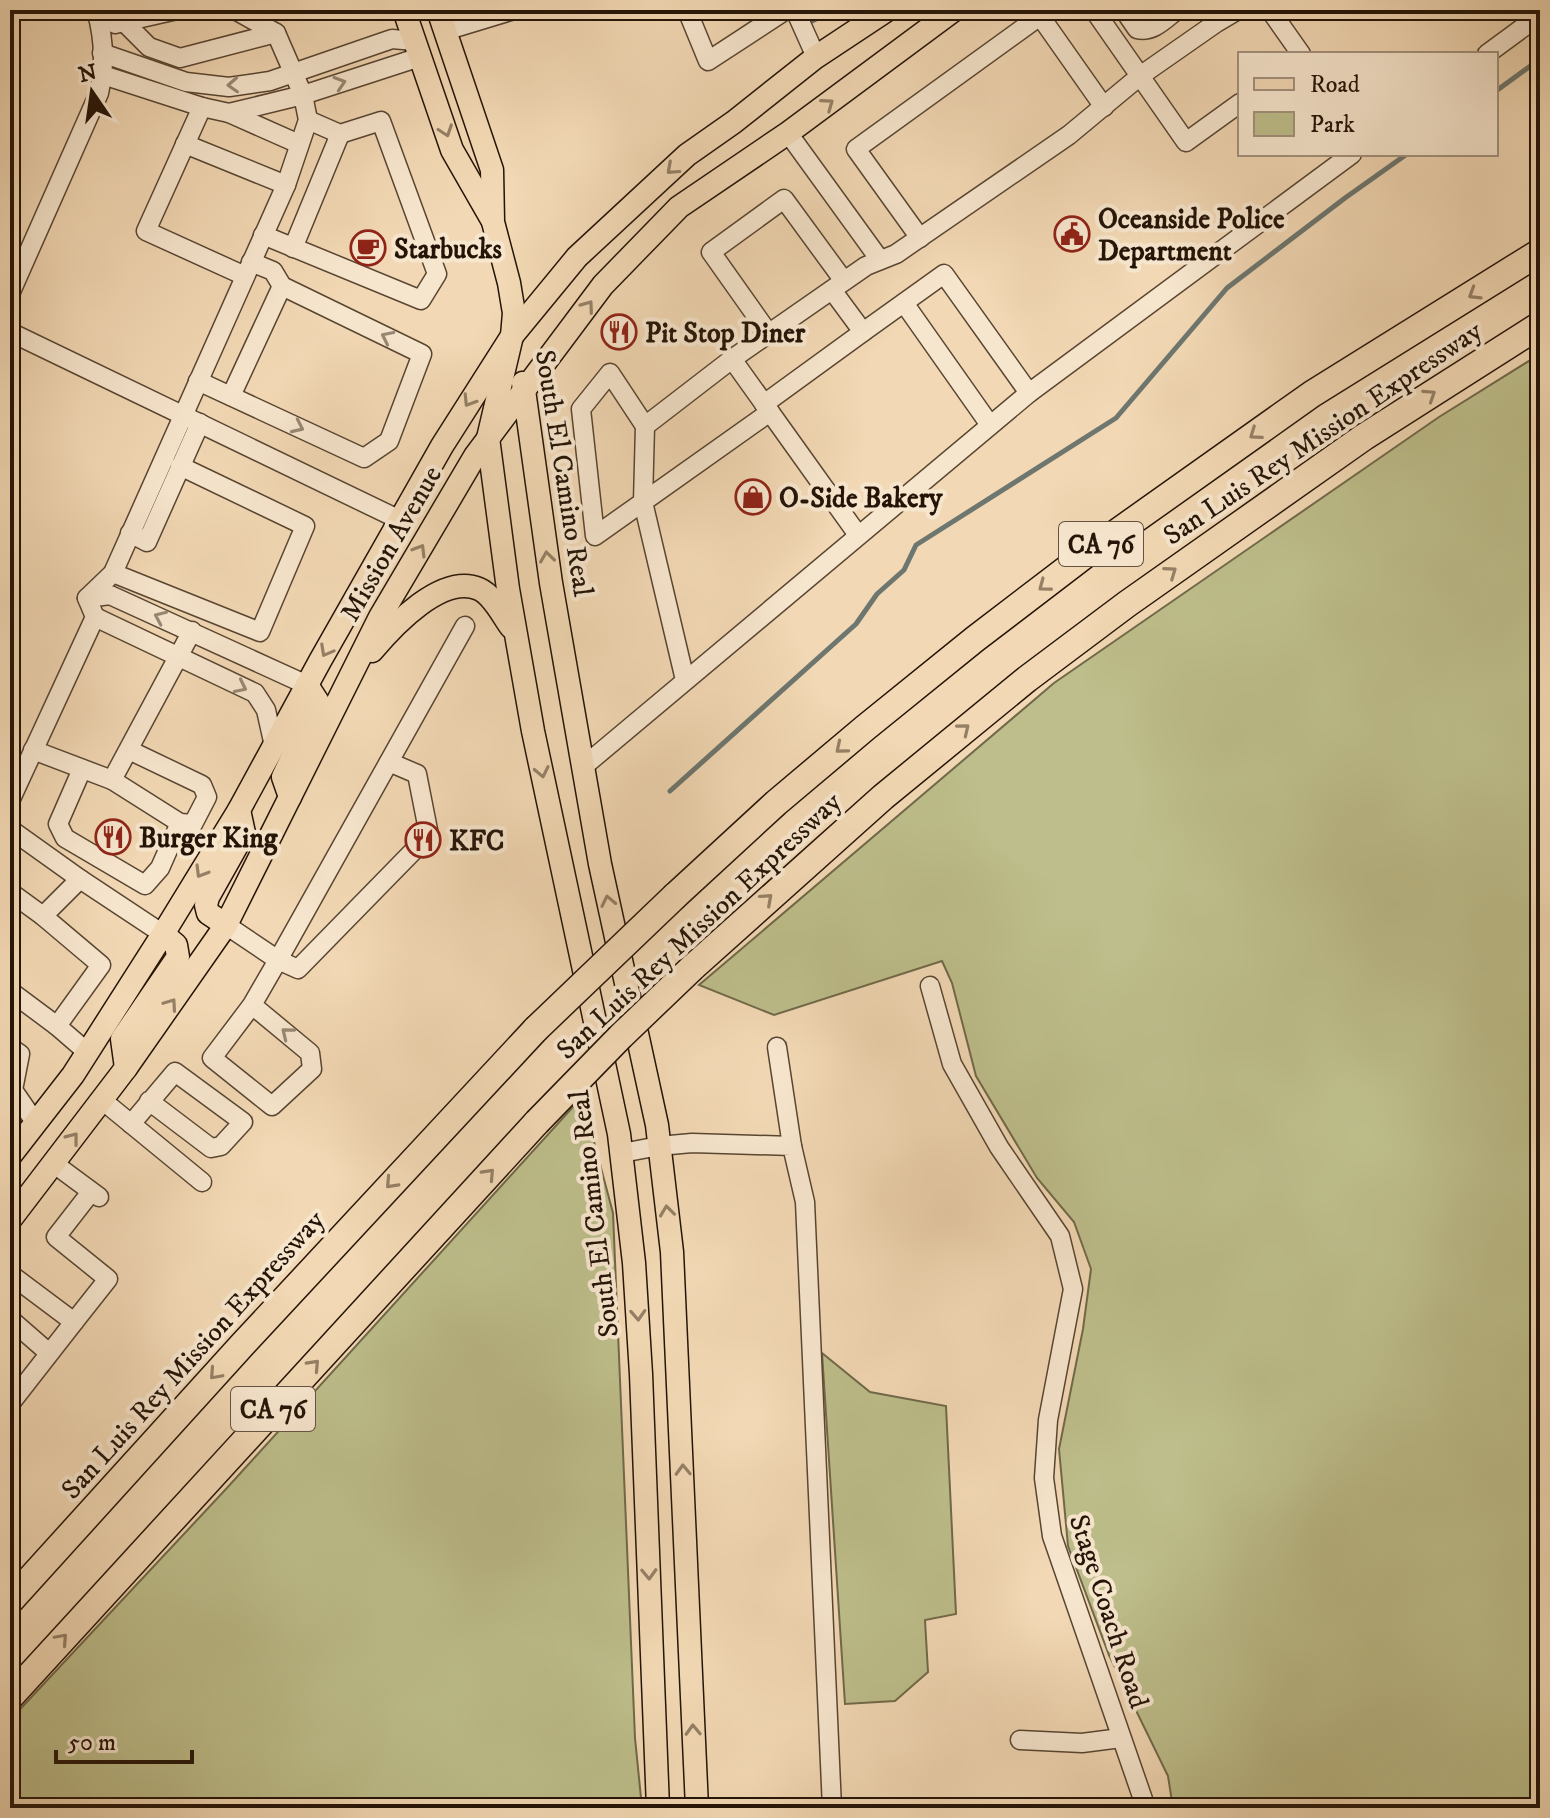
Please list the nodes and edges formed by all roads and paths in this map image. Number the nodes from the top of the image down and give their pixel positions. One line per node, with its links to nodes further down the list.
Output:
1 (177, 10): 19 (street)
2 (235, 10): 21 (street)
3 (404, 10): 22 (main road)
4 (427, 10): 18 (main road)
5 (514, 10): 18 (street)
6 (687, 10): 7 (street)
7 (786, 10)
8 (795, 10): 27 (street)
9 (887, 10): 27 (main road, Mission Avenue)
10 (954, 10): 37 (main road, Mission Avenue, one-way to 10)
11 (1094, 10): 30 (street)
12 (1124, 10): 20 (street)
13 (1177, 10): 20 (street)
14 (1238, 10): 23 (street)
15 (1270, 10): 24 (street)
16 (1535, 10): 25 (street)
17 (99, 19): 19 (street); 26 (street)
18 (442, 21): 41 (main road)
19 (124, 22): 21 (street)
20 (1161, 22): 23 (street)
21 (276, 33): 28 (street)
22 (418, 49): 28 (street); 31 (street, one-way to 22); 41 (main road); 44 (main road, one-way to 44)
23 (1179, 50): 30 (street)
24 (1300, 52)
25 (1490, 52)
26 (102, 53): 28 (street, one-way to 26); 29 (street)
27 (816, 57): 59 (main road, Mission Avenue, one-way to 59)
28 (294, 73): 31 (street)
29 (103, 75): 33 (street); 53 (street)
30 (1140, 76): 32 (street); 34 (street)
31 (303, 95): 35 (street); 36 (street)
32 (1238, 104)
33 (202, 107): 35 (street); 39 (street)
34 (1104, 107): 46 (street); 46 (street)
35 (229, 113): 40 (street)
36 (308, 120): 38 (street); 40 (street)
37 (788, 133): 49 (street); 62 (main road, Mission Avenue, one-way to 37)
38 (340, 134): 47 (street); 47 (street)
39 (185, 144): 43 (street); 50 (street)
40 (299, 144): 43 (street)
41 (486, 152): 44 (main road)
42 (1349, 156): 63 (street)
43 (286, 185): 45 (street)
44 (493, 222): 59 (main road)
45 (263, 235): 47 (street); 50 (street)
46 (920, 238): 49 (street)
47 (293, 248)
48 (1540, 252): 127 (highway, San Luis Rey Mission Expressway / CA 76, one-way to 127, bridge)
49 (880, 260): 51 (street)
50 (248, 269): 52 (street); 61 (street)
51 (838, 285): 57 (street); 58 (street); 58 (street)
52 (282, 286): 64 (street); 64 (street, one-way to 52)
53 (10, 294)
54 (904, 303): 57 (street); 63 (street); 67 (street)
55 (1540, 325): 128 (highway, San Luis Rey Mission Expressway / CA 76, one-way to 55, bridge)
56 (10, 332): 66 (street)
57 (863, 332): 65 (street)
58 (769, 334): 60 (street)
59 (512, 336): 62 (main road, South El Camino Real); 69 (main road, South El Camino Real); 72 (main road, Mission Avenue, one-way to 72)
60 (732, 359): 65 (street); 68 (street)
61 (198, 381): 64 (street); 66 (street)
62 (525, 391): 69 (main road, Mission Avenue); 89 (main road, South El Camino Real, one-way to 62)
63 (1029, 393): 67 (street)
64 (231, 396)
65 (767, 408): 71 (street); 74 (street)
66 (191, 419): 70 (street); 72 (street); 73 (street)
67 (990, 425): 74 (street)
68 (645, 426): 71 (street); 71 (street)
69 (488, 438): 80 (main road, South El Camino Real); 82 (main road, Mission Avenue, one-way to 69)
70 (180, 466): 73 (street); 75 (street)
71 (643, 502): 83 (street)
72 (400, 520): 84 (main road, Mission Avenue, one-way to 84)
73 (130, 533): 75 (street)
74 (858, 535): 83 (street)
75 (113, 573): 76 (street)
76 (87, 598): 77 (street); 79 (street, one-way to 76)
77 (95, 617): 81 (street); 86 (street)
78 (465, 626): 88 (street)
79 (192, 631): 81 (street); 84 (street)
80 (516, 634): 82 (main road); 117 (main road, South El Camino Real, one-way to 117)
81 (179, 657): 85 (street, one-way to 85); 87 (street)
82 (348, 680): 92 (main road, Mission Avenue)
83 (685, 680): 89 (street)
84 (307, 685): 85 (main road, Mission Avenue); 92 (main road)
85 (274, 746): 94 (main road, Mission Avenue)
86 (33, 750): 90 (street); 93 (street)
87 (129, 750): 91 (street); 95 (street)
88 (389, 762): 102 (street); 102 (street)
89 (584, 766): 115 (main road, South El Camino Real, one-way to 89)
90 (82, 769): 91 (street); 95 (street)
91 (112, 780): 95 (street)
92 (290, 797): 100 (main road, Mission Avenue)
93 (10, 801)
94 (239, 810): 100 (main road); 101 (main road, Mission Avenue, one-way to 101)
95 (180, 823)
96 (11, 833): 97 (street)
97 (80, 879): 99 (street); 101 (street)
98 (10, 892): 99 (street)
99 (43, 916): 106 (street)
100 (226, 925): 102 (street); 110 (main road, Mission Avenue, one-way to 100)
101 (163, 934): 109 (main road, Mission Avenue); 110 (main road)
102 (278, 960): 105 (street)
103 (930, 986): 129 (street, Stage Coach Road)
104 (10, 991): 106 (street)
105 (252, 1005): 105 (street, one-way to 105)
106 (57, 1026): 109 (street)
107 (10, 1047): 113 (street)
108 (777, 1047): 116 (street)
109 (87, 1052): 113 (main road, Mission Avenue)
110 (126, 1068): 111 (main road, Mission Avenue)
111 (102, 1100): 114 (street); 119 (main road, Mission Avenue, one-way to 111)
112 (149, 1101): 112 (street); 114 (street)
113 (35, 1122): 118 (main road, Mission Avenue)
114 (131, 1124): 120 (street)
115 (659, 1146): 116 (street); 117 (street); 132 (main road, South El Camino Real, one-way to 115)
116 (792, 1146): 133 (street)
117 (622, 1153): 131 (main road, South El Camino Real, one-way to 131)
118 (10, 1156)
119 (53, 1163): 121 (main road, Mission Avenue); 124 (street)
120 (202, 1182)
121 (10, 1220)
122 (10, 1274): 124 (street)
123 (10, 1319): 125 (street)
124 (74, 1322): 125 (street)
125 (49, 1353): 126 (street)
126 (10, 1404)
127 (10, 1601)
128 (10, 1697)
129 (1121, 1738): 130 (street); 134 (street, Stage Coach Road)
130 (1020, 1740)
131 (658, 1808)
132 (697, 1808)
133 (832, 1808)
134 (1146, 1808)

